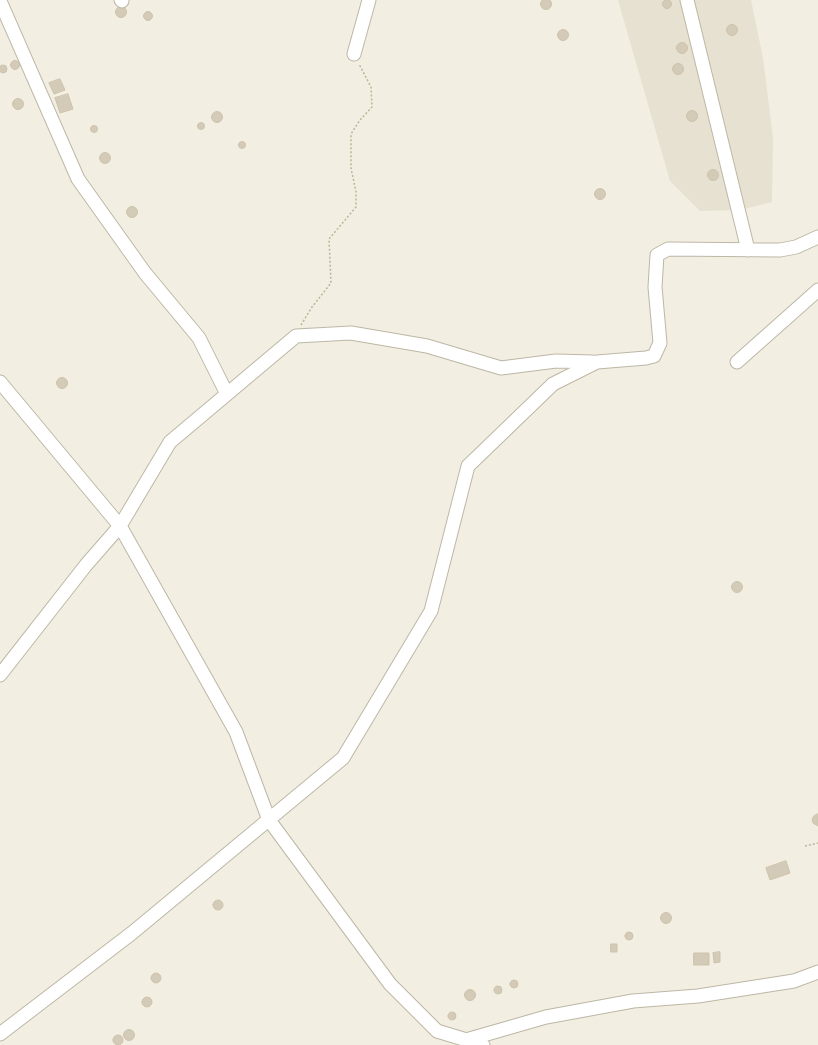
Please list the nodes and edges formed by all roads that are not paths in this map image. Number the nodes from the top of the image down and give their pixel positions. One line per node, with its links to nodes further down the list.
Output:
1 (369, 0): 4 (street)
2 (687, 0): 6 (street)
3 (0, 2): 11 (street)
4 (354, 54)
5 (818, 237): 6 (street)
6 (748, 250): 8 (street)
7 (818, 290): 9 (street)
8 (597, 362): 11 (street); 14 (street)
9 (737, 362)
10 (0, 382): 12 (street)
11 (227, 394): 12 (street)
12 (120, 526): 13 (street); 14 (street)
13 (0, 675)
14 (269, 820): 16 (street); 17 (street)
15 (818, 972): 17 (street)
16 (0, 1034)
17 (466, 1040): 18 (street)
18 (483, 1045)

